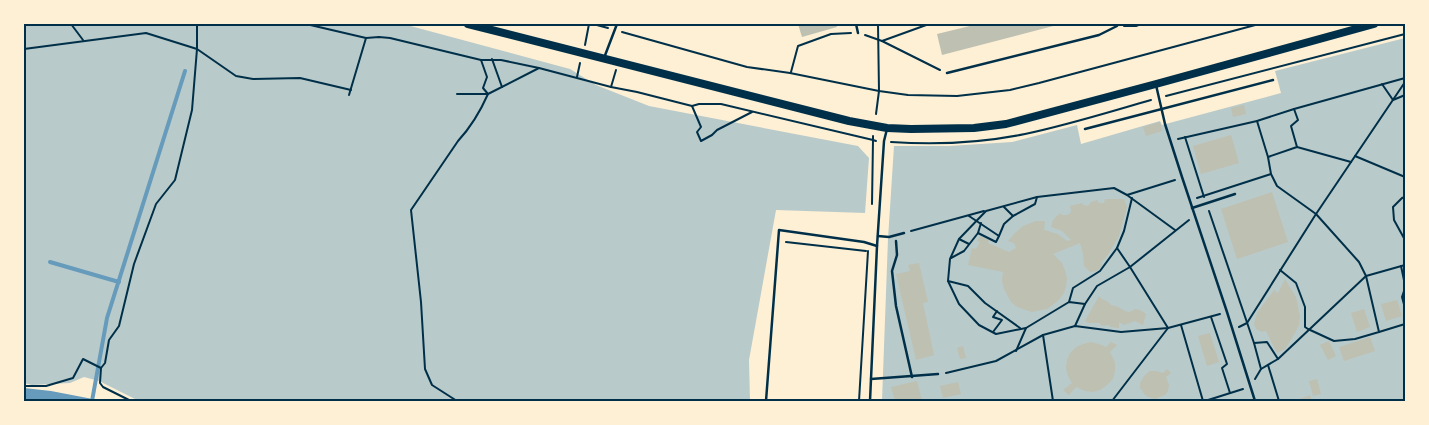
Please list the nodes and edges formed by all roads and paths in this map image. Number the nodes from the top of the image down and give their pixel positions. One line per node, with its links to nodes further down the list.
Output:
1 (71, 24): 19 (path)
2 (197, 24): 23 (path)
3 (306, 24): 17 (path)
4 (468, 24): 24 (main road)
5 (591, 24): 14 (path); 21 (path)
6 (617, 24): 14 (lane)
7 (856, 24): 15 (lane)
8 (878, 24): 18 (path)
9 (929, 24): 20 (path)
10 (1141, 24): 13 (path)
11 (1258, 24): 41 (path)
12 (1374, 24): 36 (main road)
13 (1117, 25): 31 (lane)
14 (615, 30): 24 (lane); 30 (path)
15 (858, 33): 18 (path); 30 (path)
16 (1405, 34): 46 (path)
17 (366, 38): 26 (path); 40 (path)
18 (878, 39): 20 (path); 41 (path)
19 (84, 40): 22 (path); 23 (path)
20 (882, 41): 31 (path)
21 (585, 45)
22 (24, 49)
23 (197, 49): 40 (path); 127 (path)
24 (604, 58): 27 (main road)
25 (492, 59): 26 (path); 29 (path); 38 (path)
26 (481, 60): 43 (path)
27 (618, 62): 39 (path); 54 (main road)
28 (580, 63): 32 (path)
29 (539, 68): 32 (path); 38 (path)
30 (790, 73): 41 (path)
31 (947, 73)
32 (577, 77): 39 (path)
33 (1405, 78): 37 (path)
34 (1272, 80): 49 (lane)
35 (1405, 82): 47 (path)
36 (1156, 84): 46 (lane); 54 (main road)
37 (1382, 84): 47 (path); 50 (path)
38 (502, 87): 43 (path)
39 (611, 87): 48 (path)
40 (351, 90): 44 (path)
41 (879, 91): 52 (path)
42 (457, 94): 43 (path)
43 (488, 94): 136 (path)
44 (349, 95)
45 (1405, 95): 47 (path)
46 (1160, 98): 49 (lane); 60 (path)
47 (1393, 100): 62 (path)
48 (692, 106): 51 (path); 51 (path)
49 (1162, 108): 55 (lane); 59 (lane)
50 (1294, 109): 53 (path); 61 (path)
51 (752, 112): 58 (path)
52 (876, 114)
53 (1257, 121): 57 (path); 63 (path)
54 (887, 128): 60 (lane)
55 (1085, 129)
56 (873, 136): 58 (path)
57 (1185, 137): 59 (path); 70 (path)
58 (872, 140): 60 (path); 75 (path)
59 (1171, 140): 66 (lane)
60 (884, 142): 88 (lane)
61 (1297, 147): 63 (path); 64 (path)
62 (1355, 156): 64 (path); 67 (path)
63 (1268, 157): 65 (path)
64 (1351, 162): 79 (path)
65 (1271, 174): 70 (path); 79 (path)
66 (1182, 177): 69 (path); 77 (lane)
67 (1405, 177)
68 (1235, 194): 74 (lane)
69 (1127, 195): 71 (path); 73 (path)
70 (1203, 195): 74 (path)
71 (1037, 197): 76 (path); 82 (path)
72 (1405, 197): 91 (path)
73 (1132, 198): 85 (path); 96 (path)
74 (1206, 203): 77 (lane); 111 (path)
75 (872, 206)
76 (1003, 206): 78 (path); 82 (path)
77 (1192, 208): 80 (lane)
78 (986, 211): 81 (path); 83 (path)
79 (1316, 214): 101 (path); 102 (path)
80 (1194, 215): 85 (path); 109 (lane)
81 (969, 216): 83 (path); 86 (path)
82 (1013, 216): 89 (path)
83 (977, 220): 84 (path); 90 (path)
84 (981, 223): 87 (path); 89 (path)
85 (1175, 230): 100 (path)
86 (904, 233): 88 (lane)
87 (978, 233): 89 (path); 94 (path)
88 (878, 236): 95 (lane)
89 (999, 236)
90 (958, 239): 94 (path); 97 (path)
91 (1405, 240)
92 (896, 241): 130 (lane)
93 (778, 242): 95 (lane); 137 (lane); 138 (path)
94 (969, 244): 97 (path)
95 (877, 246): 131 (lane)
96 (1117, 248): 100 (path); 105 (path)
97 (950, 258): 103 (path)
98 (1405, 265): 99 (path)
99 (1401, 266): 102 (path); 104 (path)
100 (1130, 267): 106 (path); 117 (path)
101 (1280, 270): 111 (path); 118 (path)
102 (1366, 276): 118 (path); 121 (path)
103 (948, 281): 108 (path); 120 (path)
104 (1405, 287): 107 (path)
105 (1069, 302): 106 (path); 116 (path)
106 (1085, 304): 114 (path)
107 (1405, 308)
108 (997, 311): 115 (path); 120 (path)
109 (1227, 312): 110 (path); 119 (lane)
110 (1211, 317): 113 (path); 134 (path)
111 (1247, 323): 119 (path); 123 (path)
112 (1405, 324): 121 (path)
113 (1181, 325): 117 (path); 142 (path)
114 (1076, 326): 117 (path); 122 (path)
115 (1020, 328): 116 (path); 120 (path)
116 (1026, 328): 124 (path)
117 (1168, 328): 141 (path)
118 (1308, 329): 121 (path); 125 (path)
119 (1233, 330): 133 (lane)
120 (993, 332)
121 (1379, 332)
122 (1043, 335): 124 (path); 140 (path)
123 (1254, 343): 125 (path); 128 (path)
124 (1016, 351): 129 (path)
125 (1278, 358): 126 (path)
126 (1268, 365): 128 (path); 144 (path)
127 (101, 368): 132 (path); 135 (path)
128 (1261, 370): 133 (path)
129 (938, 374): 130 (lane)
130 (912, 377): 131 (lane)
131 (871, 379): 139 (lane)
132 (24, 386)
133 (1250, 387): 134 (path); 143 (lane)
134 (1230, 394): 142 (path)
135 (131, 401)
136 (456, 401)
137 (766, 401)
138 (860, 401)
139 (870, 401)
140 (1053, 401)
141 (1112, 401)
142 (1204, 401)
143 (1255, 401)
144 (1279, 401)

